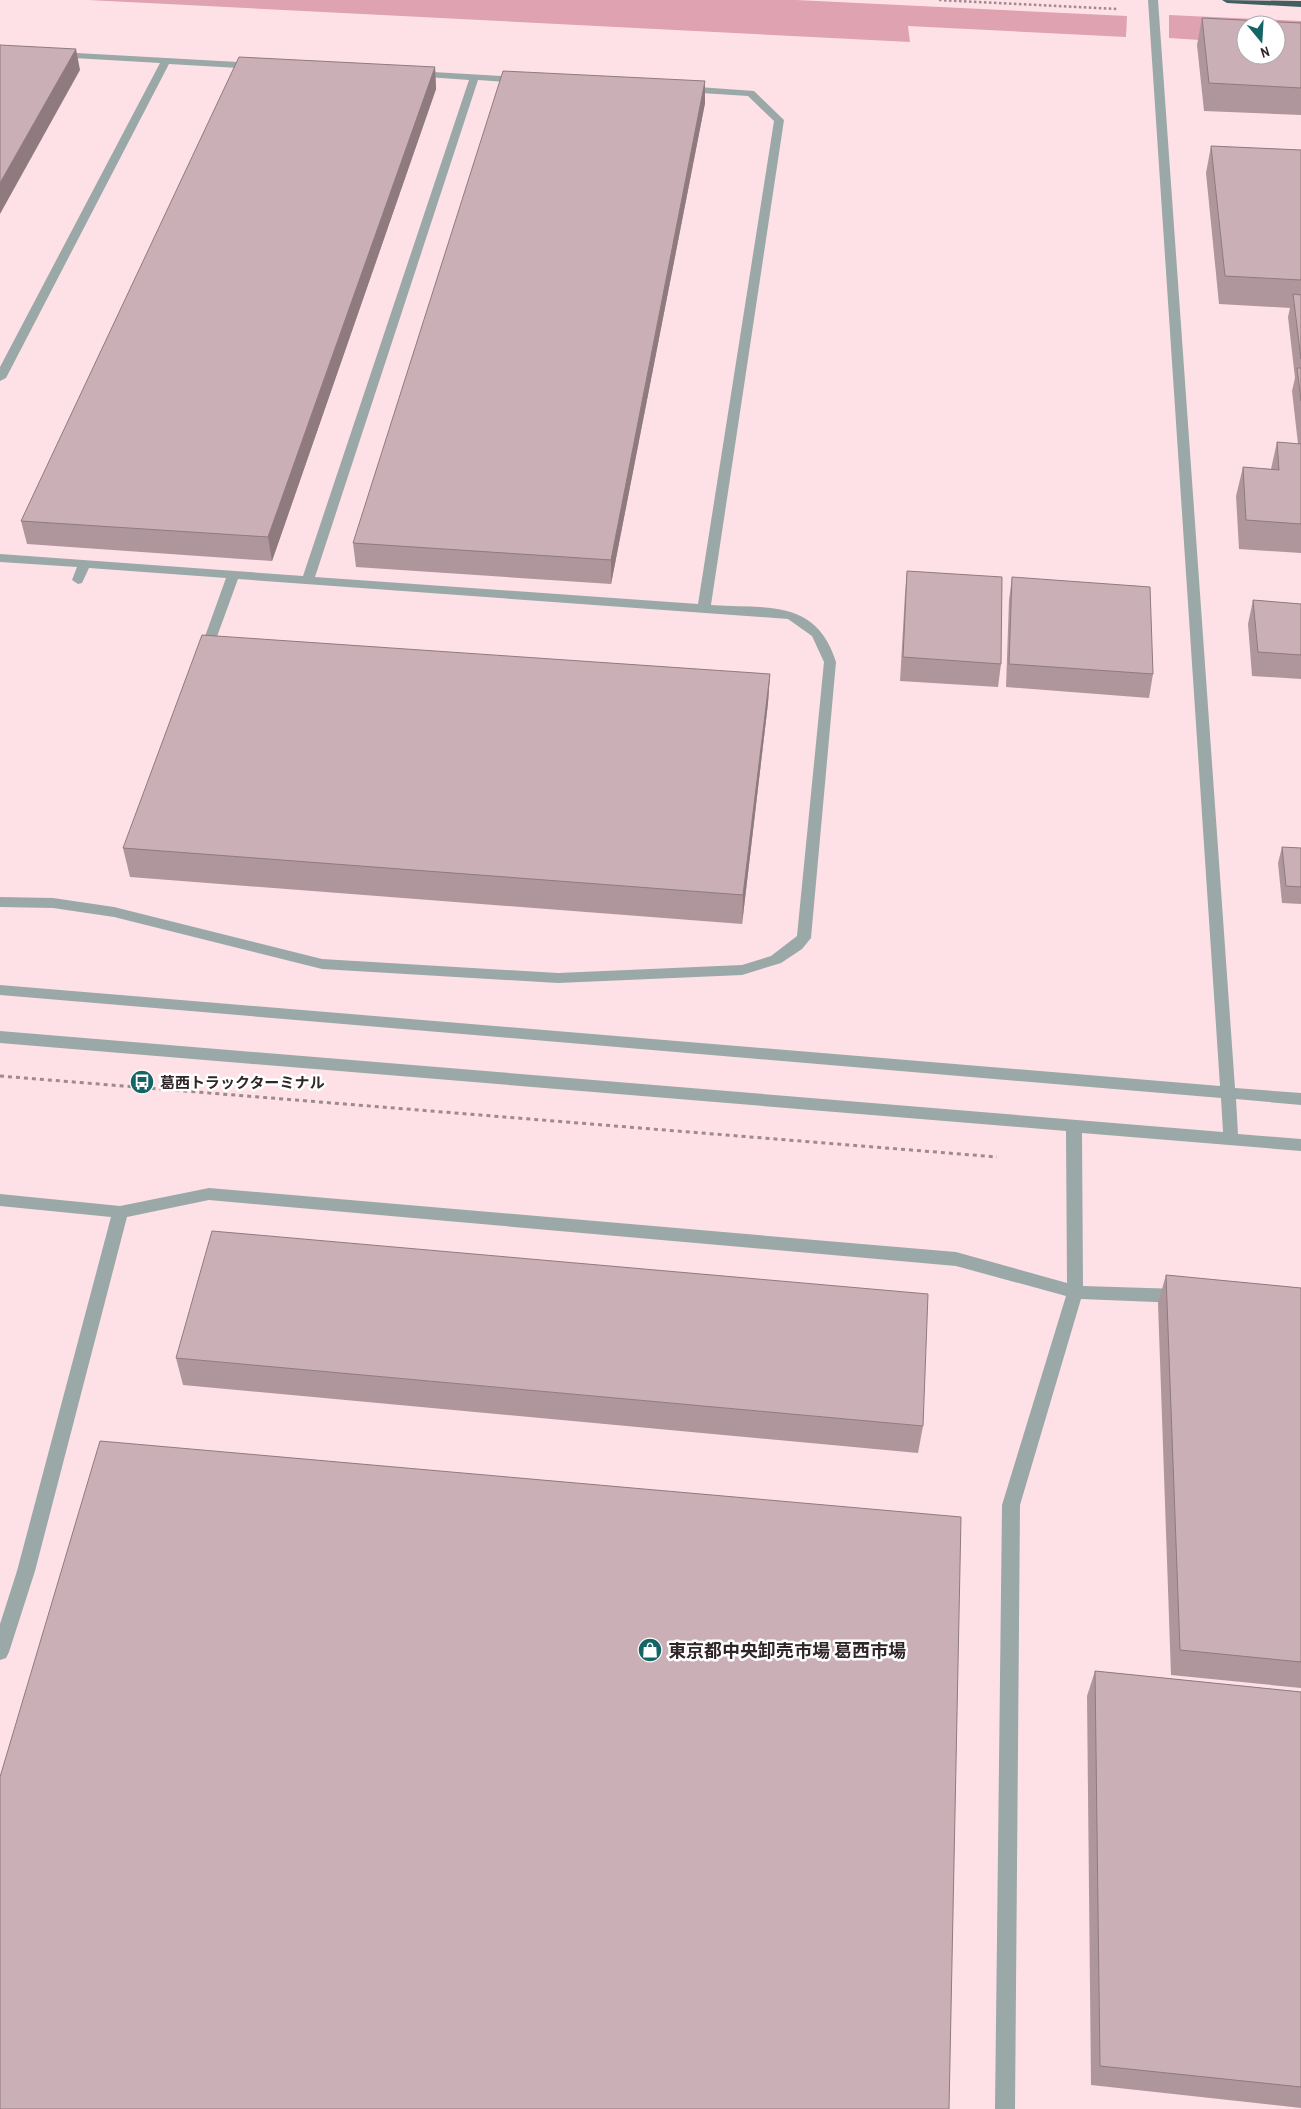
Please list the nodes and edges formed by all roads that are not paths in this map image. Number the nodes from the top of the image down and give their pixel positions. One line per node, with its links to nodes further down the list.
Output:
1 (1153, 0): 22 (street)
2 (1227, 0): 3 (highway)
3 (1301, 4)
4 (48, 54): 5 (street)
5 (166, 61): 6 (street); 11 (street)
6 (263, 66)
7 (407, 74): 8 (street)
8 (474, 78): 9 (street); 16 (street)
9 (534, 81)
10 (672, 88): 17 (street)
11 (0, 378)
12 (0, 558): 13 (street)
13 (85, 564): 14 (street); 15 (street)
14 (234, 574): 16 (street); 18 (street)
15 (78, 580)
16 (308, 580): 17 (street)
17 (704, 608): 19 (street)
18 (202, 661)
19 (0, 902)
20 (0, 990): 22 (street)
21 (0, 1037): 24 (street)
22 (1227, 1092): 23 (street); 25 (street)
23 (1301, 1099)
24 (1074, 1126): 25 (street); 29 (street)
25 (1230, 1138): 26 (street)
26 (1301, 1145)
27 (0, 1200): 28 (street)
28 (120, 1212): 29 (street); 31 (street)
29 (1075, 1292): 30 (street); 32 (street)
30 (1193, 1296)
31 (0, 1652)
32 (1005, 2109)

